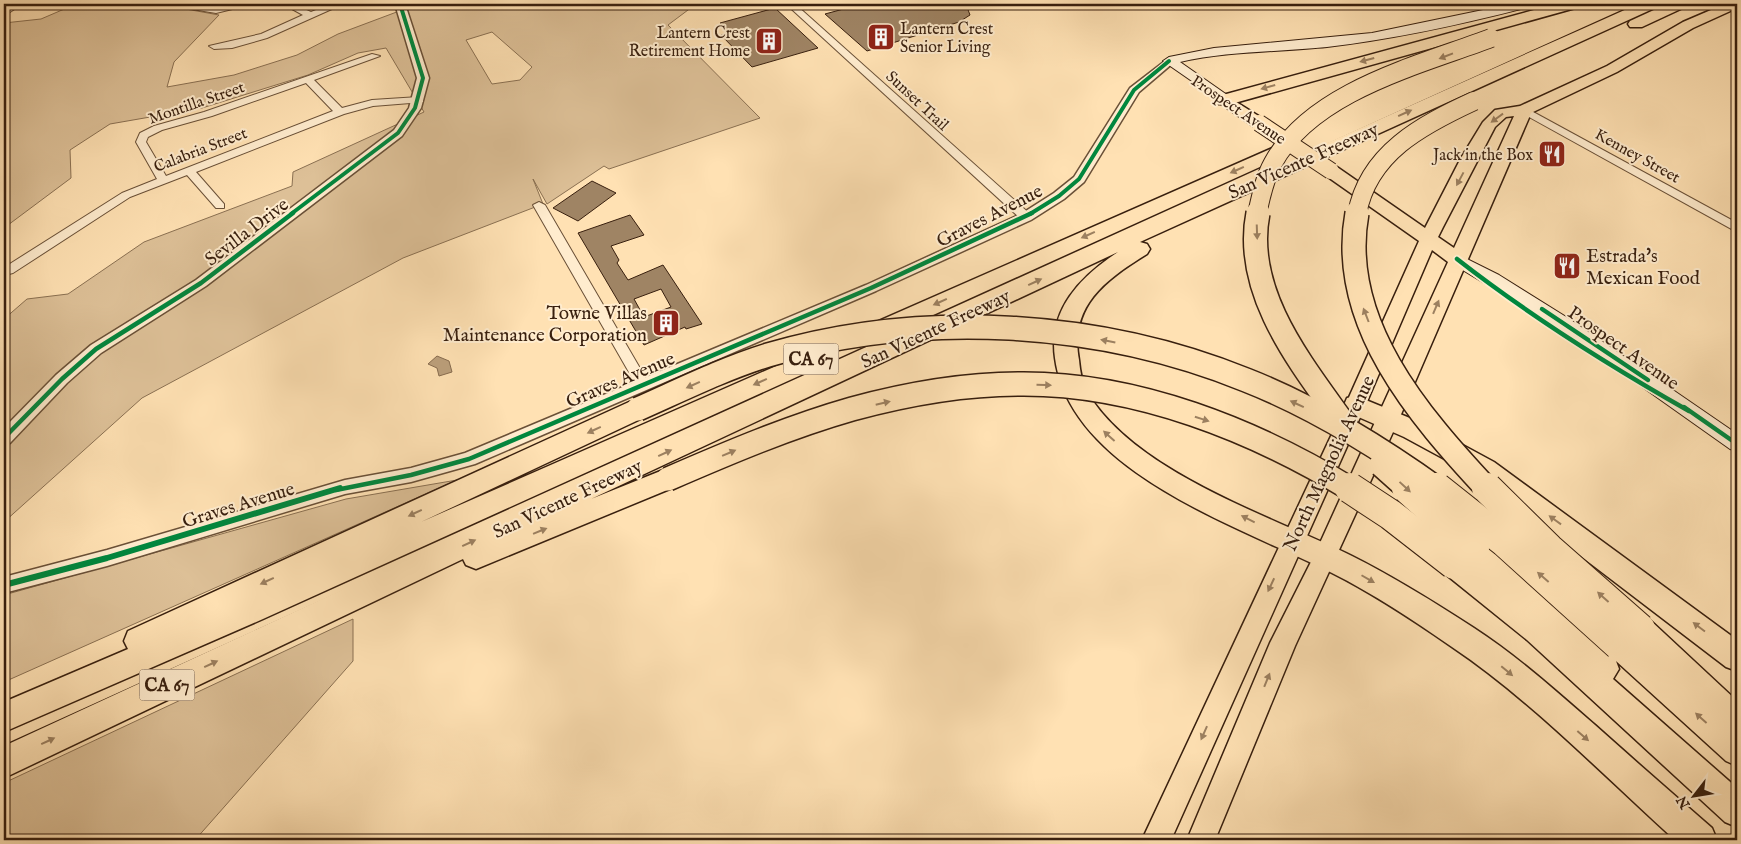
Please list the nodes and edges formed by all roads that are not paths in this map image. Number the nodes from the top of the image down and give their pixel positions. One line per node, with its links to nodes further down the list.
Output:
1 (18, 4): 15 (street)
2 (180, 4): 3 (street)
3 (249, 4)
4 (286, 4): 16 (street)
5 (340, 4): 16 (street)
6 (400, 4): 21 (street, Sevilla Drive)
7 (790, 4): 30 (street, Sunset Trail)
8 (1525, 4): 19 (main road, Graves Avenue)
9 (1573, 4): 22 (highway, one-way to 22)
10 (1581, 4): 41 (highway, one-way to 41, bridge)
11 (1619, 4): 48 (highway, San Vicente Freeway / CA 67, one-way to 48)
12 (1651, 4): 25 (highway, San Vicente Freeway / CA 67, one-way to 12)
13 (1680, 4): 45 (highway, one-way to 13, bridge)
14 (1736, 4): 23 (main road, North Magnolia Avenue)
15 (4, 13)
16 (312, 16): 17 (street)
17 (214, 46)
18 (375, 56): 20 (street, Montilla Street)
19 (1169, 61): 22 (main road, Prospect Avenue); 30 (street, Graves Avenue)
20 (306, 79): 24 (street); 27 (street, Montilla Street)
21 (419, 100): 24 (street, Calabria Street); 38 (street, Sevilla Drive)
22 (1225, 100): 32 (main road, Prospect Avenue, bridge)
23 (1524, 110): 31 (street, Kenney Street); 32 (main road, North Magnolia Avenue, one-way to 32); 33 (main road, North Magnolia Avenue)
24 (340, 112): 26 (street, Calabria Street)
25 (1333, 146): 40 (highway, one-way to 25); 44 (highway, San Vicente Freeway / CA 67, one-way to 25)
26 (189, 171): 27 (street, Calabria Street); 29 (street)
27 (164, 181): 34 (street, Calabria Street)
28 (539, 205): 35 (street)
29 (220, 206)
30 (1026, 217): 35 (street, Graves Avenue)
31 (1737, 228)
32 (1429, 238): 33 (main road, Prospect Avenue); 36 (main road, North Magnolia Avenue)
33 (1457, 258): 37 (main road, North Magnolia Avenue, one-way to 33); 39 (main road, Prospect Avenue)
34 (8, 270)
35 (640, 397): 43 (street, Graves Avenue); 45 (highway, one-way to 35, bridge); 47 (highway, one-way to 47)
36 (1356, 404): 37 (highway); 40 (main road, North Magnolia Avenue)
37 (1388, 419): 42 (main road, North Magnolia Avenue); 46 (highway, one-way to 37)
38 (4, 438)
39 (1737, 444)
40 (1292, 541): 42 (highway); 54 (main road, North Magnolia Avenue, one-way to 54)
41 (1464, 556): 44 (highway, one-way to 41, bridge); 52 (highway); 53 (highway)
42 (1325, 557): 55 (main road, North Magnolia Avenue, one-way to 42); 56 (highway, one-way to 56)
43 (4, 585)
44 (330, 608): 51 (highway, San Vicente Freeway / CA 67, one-way to 44)
45 (1629, 637): 49 (highway); 50 (highway, one-way to 45)
46 (1737, 657)
47 (4, 703)
48 (4, 717)
49 (1737, 722)
50 (1737, 750)
51 (4, 762)
52 (1737, 792)
53 (1737, 810)
54 (1156, 840)
55 (1201, 840)
56 (1700, 840)

